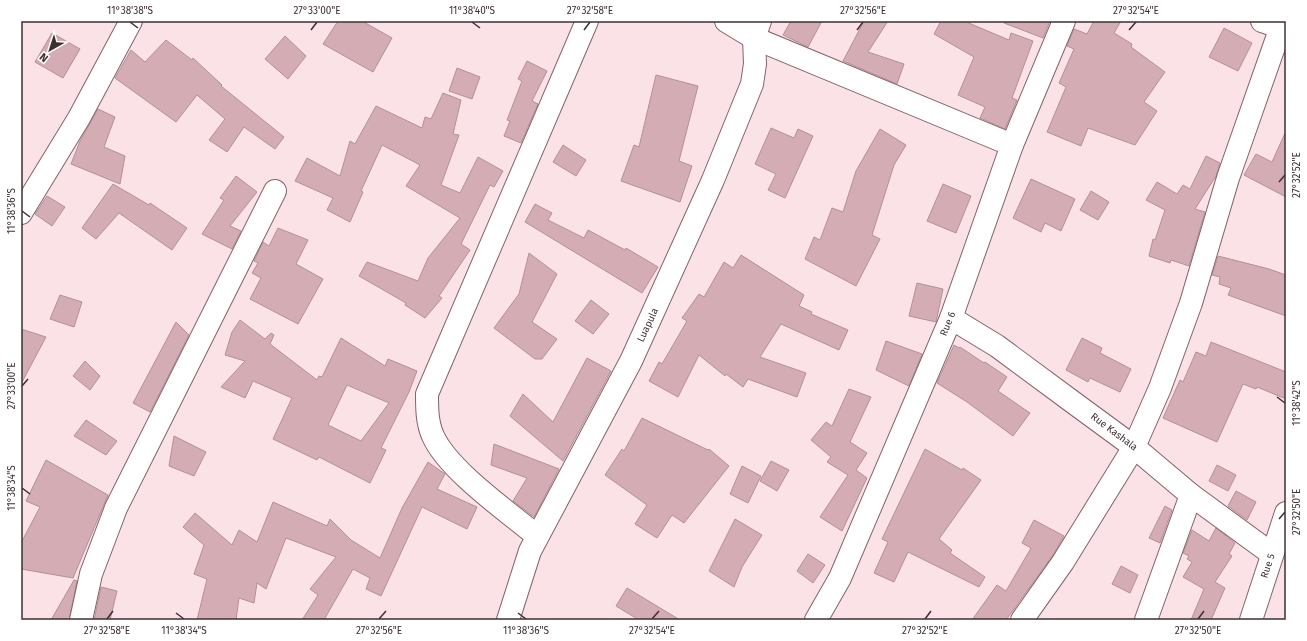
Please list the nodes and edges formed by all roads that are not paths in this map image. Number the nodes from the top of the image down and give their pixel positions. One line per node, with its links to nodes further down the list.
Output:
1 (132, 21): 9 (street)
2 (587, 21): 14 (street)
3 (726, 21): 6 (street)
4 (1064, 21): 7 (street, Rue 6)
5 (1275, 23): 11 (street)
6 (757, 29): 7 (street); 14 (street, Luapula)
7 (1012, 145): 10 (street, Rue 6)
8 (275, 191): 16 (street)
9 (21, 213)
10 (951, 318): 11 (street, Rue Kashala); 18 (street, Rue 6)
11 (1134, 447): 12 (street, Rue Kashala); 19 (street)
12 (1191, 495): 15 (street, Rue Kashala); 20 (street)
13 (1286, 513): 15 (street, Rue 5)
14 (537, 536): 17 (street, Luapula)
15 (1272, 554): 21 (street, Rue 5)
16 (81, 620)
17 (508, 620)
18 (816, 620)
19 (1022, 620)
20 (1146, 620)
21 (1250, 620)

